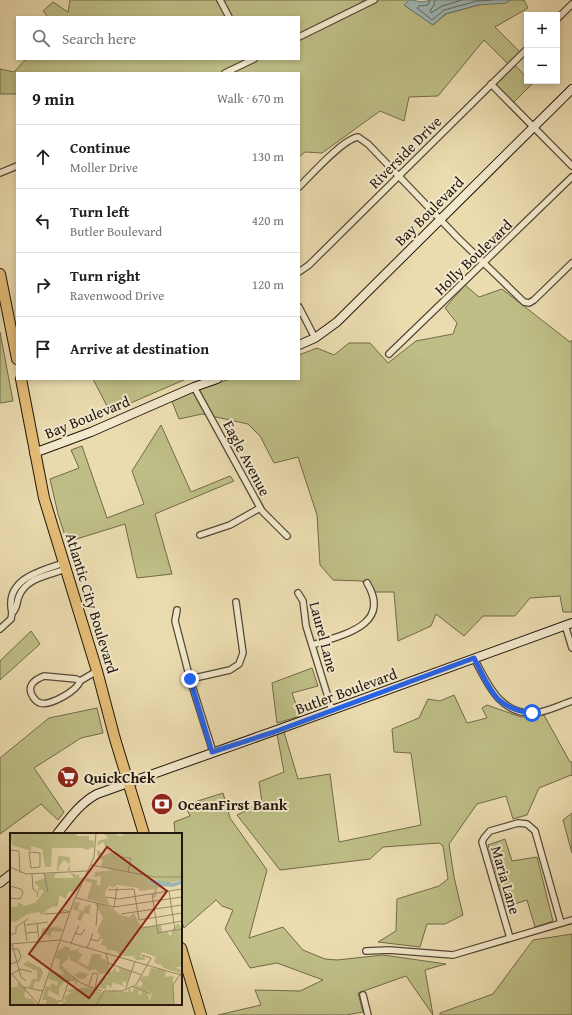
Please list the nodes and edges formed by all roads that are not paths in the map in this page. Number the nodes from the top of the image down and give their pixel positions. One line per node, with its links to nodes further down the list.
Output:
1 (220, 0): 4 (street)
2 (374, 0): 6 (street)
3 (572, 4): 5 (street)
4 (228, 16)
5 (560, 16)
6 (300, 37)
7 (524, 52): 10 (street, Riverside Drive)
8 (247, 61): 9 (street)
9 (227, 72)
10 (491, 84): 12 (street); 16 (street, Riverside Drive)
11 (572, 89): 12 (street, Bay Boulevard)
12 (534, 127): 14 (street); 19 (street, Bay Boulevard)
13 (16, 166): 15 (street)
14 (572, 166)
15 (0, 173)
16 (398, 176): 18 (street); 19 (street); 22 (street, Riverside Drive)
17 (572, 177): 20 (street, Holly Boulevard)
18 (300, 186)
19 (440, 220): 20 (street); 25 (street, Bay Boulevard)
20 (483, 262): 21 (street); 28 (street, Holly Boulevard)
21 (572, 263)
22 (300, 271)
23 (0, 274): 27 (highway)
24 (300, 309): 25 (street)
25 (315, 338): 26 (street, Bay Boulevard)
26 (300, 345)
27 (16, 354)
28 (390, 354)
29 (21, 380): 32 (highway, Atlantic City Boulevard)
30 (214, 380): 31 (street, Bay Boulevard)
31 (194, 387): 32 (street, Bay Boulevard); 33 (street, Eagle Avenue)
32 (34, 453): 36 (highway, Atlantic City Boulevard)
33 (260, 508): 34 (street); 35 (street, Eagle Avenue)
34 (200, 535)
35 (287, 536)
36 (65, 566): 42 (street); 46 (highway, Atlantic City Boulevard)
37 (367, 583): 43 (street)
38 (298, 593): 43 (street, Laurel Lane)
39 (236, 602): 47 (street)
40 (177, 610): 47 (street)
41 (569, 624): 44 (street); 45 (street, Butler Boulevard)
42 (0, 629)
43 (312, 646): 50 (street, Laurel Lane)
44 (572, 648)
45 (474, 658): 49 (street); 50 (street, Butler Boulevard)
46 (97, 671): 48 (street); 52 (highway, Atlantic City Boulevard)
47 (190, 679): 51 (street)
48 (80, 681): 48 (street)
49 (572, 701)
50 (332, 710): 51 (street, Butler Boulevard)
51 (212, 752): 52 (street, Butler Boulevard)
52 (128, 782): 53 (street, Butler Boulevard); 54 (highway, Atlantic City Boulevard)
53 (58, 833)
54 (144, 833)
55 (10, 875): 56 (street)
56 (0, 883)
57 (572, 920): 58 (street)
58 (561, 923): 59 (street); 59 (street, Maria Lane)
59 (510, 938): 61 (street)
60 (182, 951): 63 (highway)
61 (366, 951)
62 (363, 995): 64 (street)
63 (201, 1015)
64 (368, 1015)

